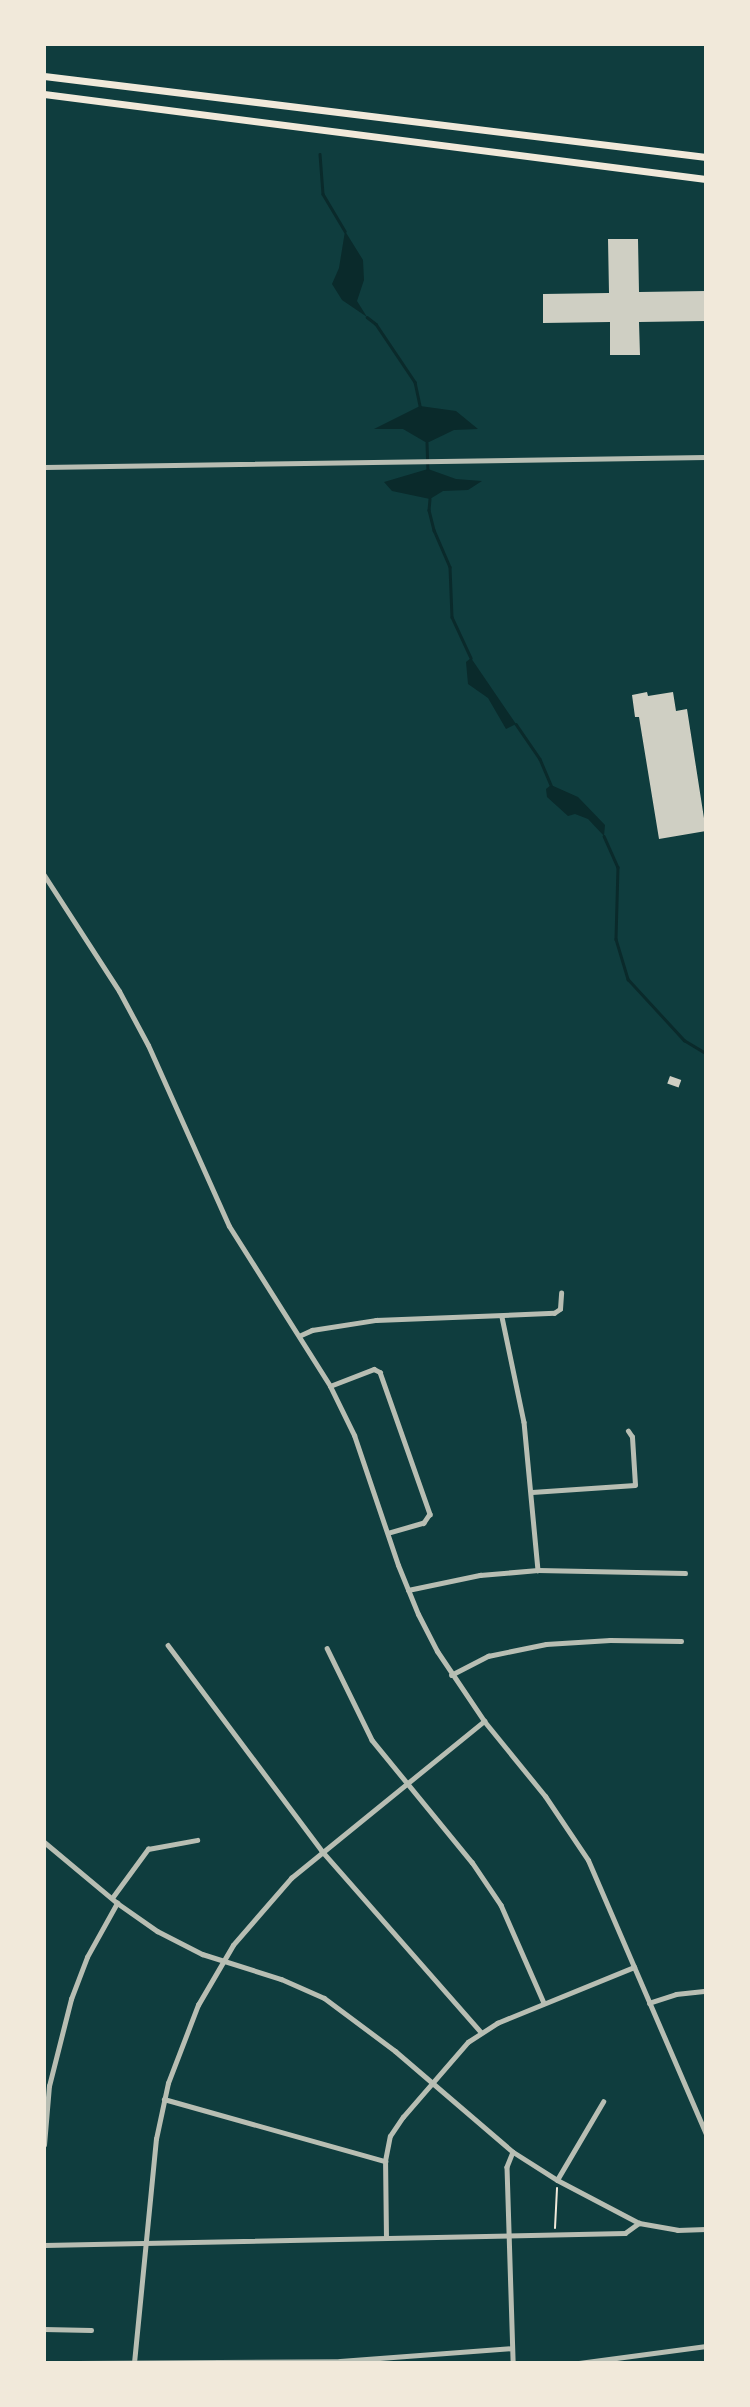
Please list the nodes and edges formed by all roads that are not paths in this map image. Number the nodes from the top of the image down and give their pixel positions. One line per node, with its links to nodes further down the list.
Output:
1 (44, 76): 3 (highway)
2 (44, 94): 4 (highway)
3 (706, 157)
4 (706, 179)
5 (706, 457): 6 (street)
6 (44, 467)
7 (44, 875): 10 (street)
8 (561, 1293): 9 (street)
9 (502, 1317): 10 (street); 13 (street)
10 (301, 1335): 11 (street)
11 (330, 1386): 14 (street); 14 (street)
12 (628, 1431): 13 (street)
13 (532, 1492): 15 (street)
14 (388, 1533): 17 (street)
15 (538, 1570): 16 (street); 17 (street)
16 (685, 1573)
17 (408, 1590): 21 (street)
18 (681, 1641): 21 (street)
19 (168, 1646): 26 (street)
20 (327, 1648): 23 (street)
21 (451, 1675): 22 (street)
22 (484, 1721): 23 (street); 29 (street)
23 (406, 1782): 26 (street); 31 (street)
24 (197, 1840): 27 (street)
25 (45, 1843): 27 (street)
26 (322, 1851): 28 (street); 33 (street)
27 (115, 1900): 28 (street); 38 (street)
28 (222, 1961): 34 (street); 35 (street)
29 (634, 1967): 31 (street); 32 (street)
30 (706, 1991): 32 (street)
31 (544, 2003): 33 (street)
32 (649, 2003): 37 (street)
33 (480, 2031): 34 (street)
34 (433, 2083): 39 (street); 40 (street)
35 (164, 2099): 40 (street); 46 (street)
36 (603, 2102): 41 (street)
37 (706, 2134)
38 (44, 2145)
39 (513, 2152): 41 (street); 44 (street)
40 (385, 2161): 45 (street)
41 (556, 2180): 42 (street)
42 (639, 2223): 43 (street); 44 (street)
43 (706, 2229)
44 (508, 2235): 45 (street); 51 (street)
45 (386, 2238): 46 (street)
46 (145, 2242): 47 (street); 53 (street)
47 (44, 2245)
48 (44, 2329): 49 (street)
49 (91, 2330)
50 (706, 2346): 55 (street)
51 (511, 2348): 53 (street); 54 (street)
52 (78, 2363): 53 (street)
53 (134, 2363)
54 (513, 2363)
55 (579, 2363)

